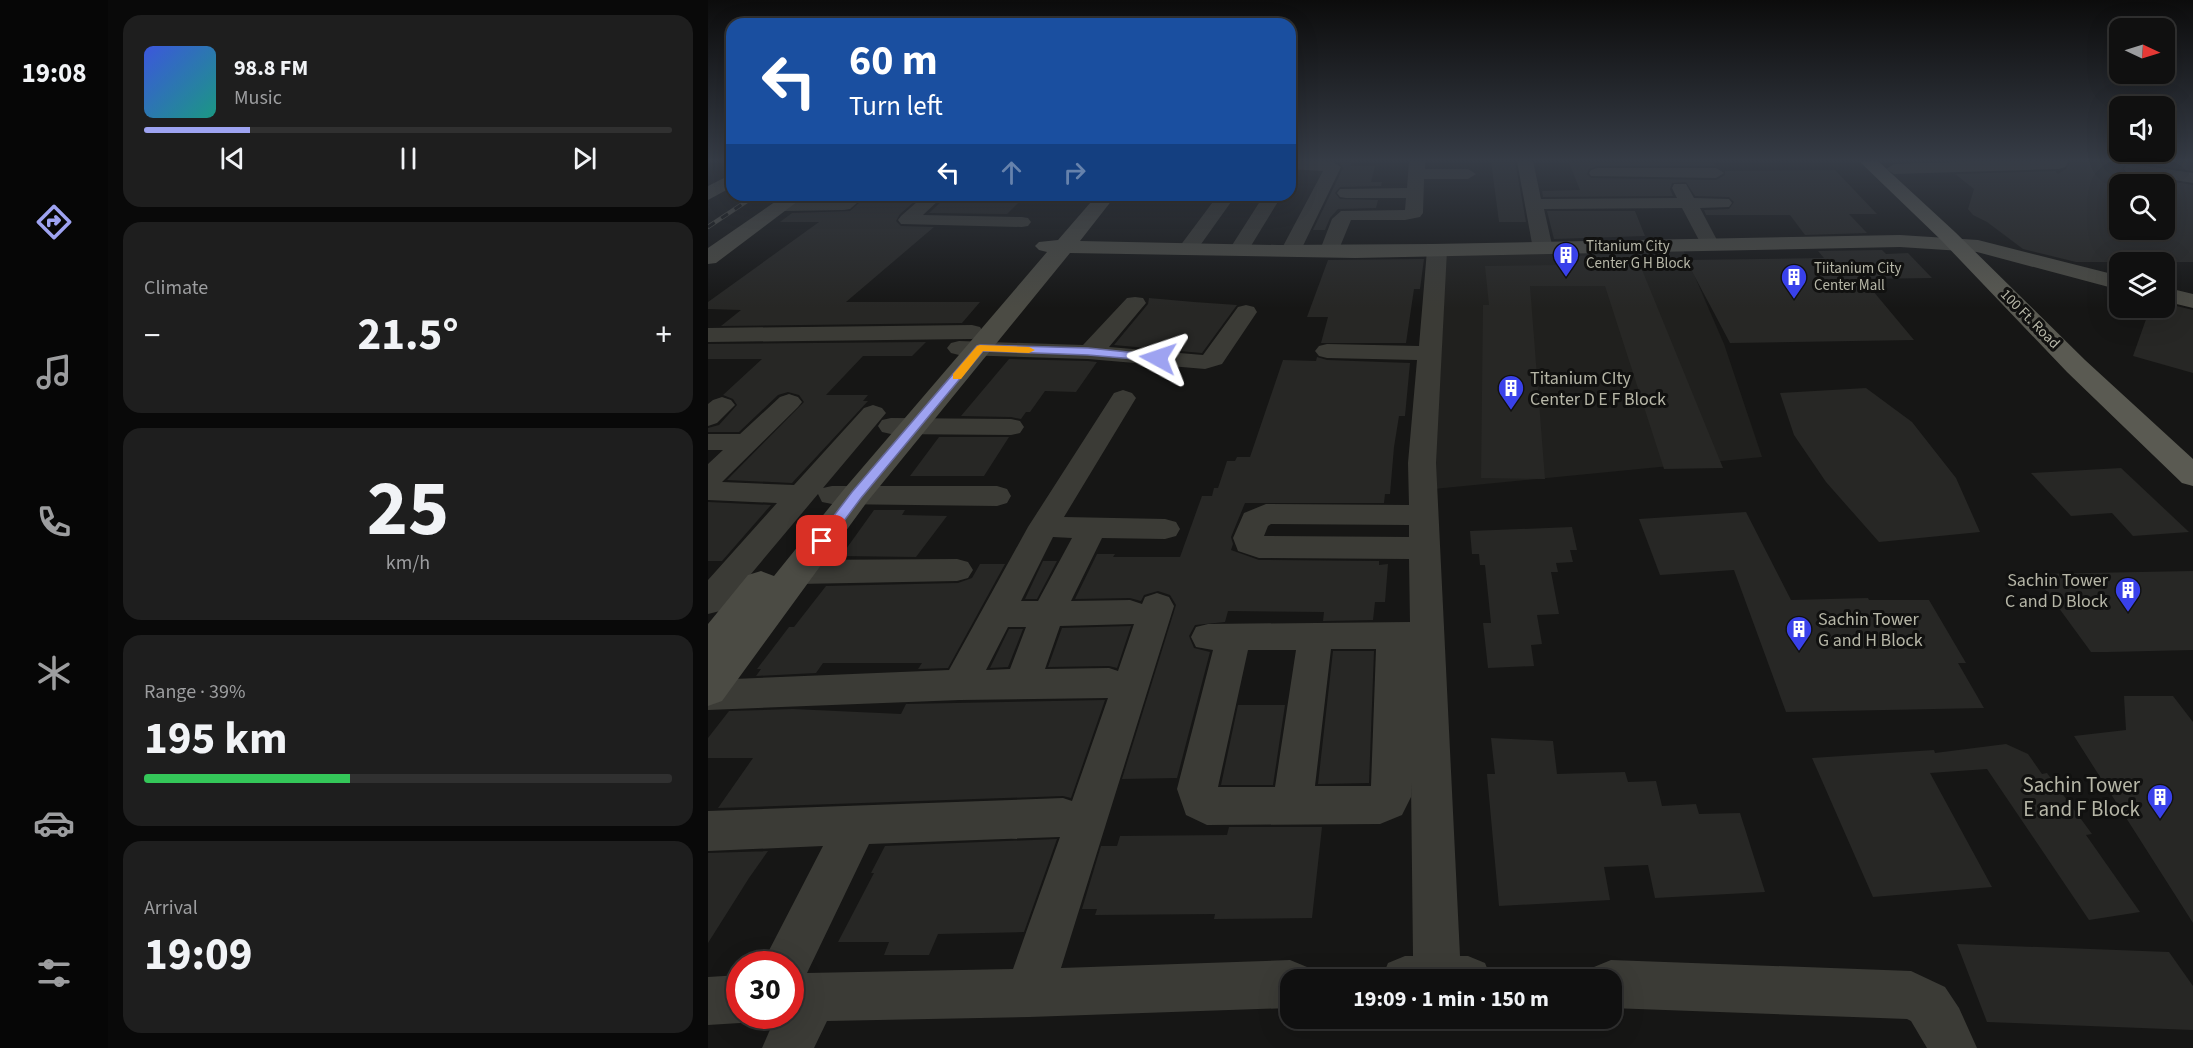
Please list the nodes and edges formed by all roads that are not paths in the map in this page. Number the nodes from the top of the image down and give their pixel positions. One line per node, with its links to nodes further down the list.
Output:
1 (776, 210): 25 (street)
2 (918, 210): 16 (street)
3 (1047, 210): 16 (street)
4 (1073, 210): 16 (street)
5 (1083, 210): 16 (street)
6 (1216, 210): 20 (street)
7 (1264, 210): 21 (street)
8 (1311, 210): 22 (street)
9 (1414, 210): 23 (street)
10 (1545, 210): 14 (street)
11 (1692, 210): 15 (street)
12 (1925, 210): 18 (main road, 100 Ft. Road)
13 (1933, 210): 18 (main road)
14 (1535, 212): 15 (street); 19 (street)
15 (1697, 220): 17 (street)
16 (1044, 234): 20 (street); 32 (street)
17 (1708, 240)
18 (1966, 245): 19 (street); 26 (street); 42 (main road); 43 (main road, 100 Ft. Road)
19 (1543, 249): 24 (street)
20 (1187, 250): 21 (street)
21 (1239, 250): 22 (street)
22 (1291, 250): 23 (street)
23 (1330, 250): 24 (street)
24 (1437, 250): 35 (street)
25 (708, 258)
26 (2109, 280)
27 (2175, 297): 28 (street)
28 (2193, 301)
29 (1135, 303): 34 (street)
30 (1246, 312): 34 (street)
31 (708, 335): 32 (street)
32 (971, 343): 34 (street); 38 (street)
33 (1328, 351): 35 (street)
34 (1088, 352)
35 (1430, 352): 48 (street)
36 (1123, 398): 49 (street)
37 (789, 402): 41 (street)
38 (893, 422): 39 (street); 46 (street); 46 (street)
39 (1011, 427)
40 (708, 442): 41 (street)
41 (747, 442): 44 (street)
42 (2193, 447)
43 (2193, 476)
44 (708, 480)
45 (708, 491): 46 (street)
46 (822, 495): 47 (street); 54 (street); 55 (street); 60 (street)
47 (996, 496)
48 (1424, 515): 52 (street); 52 (street)
49 (1043, 527): 50 (street); 57 (street)
50 (1092, 529): 51 (street); 56 (street)
51 (1165, 529)
52 (1424, 548): 58 (street)
53 (957, 570): 54 (street)
54 (798, 572): 64 (street)
55 (708, 602)
56 (1048, 613): 57 (street); 62 (street); 75 (street)
57 (997, 614): 63 (street)
58 (1410, 635): 59 (street); 66 (street); 71 (street)
59 (1315, 636): 66 (street); 66 (street)
60 (708, 651)
61 (1109, 683): 62 (street)
62 (1022, 684): 63 (street)
63 (960, 685): 65 (street)
64 (708, 689)
65 (708, 695)
66 (1292, 806)
67 (1063, 817): 68 (street)
68 (856, 826): 69 (street); 70 (street)
69 (708, 831)
70 (804, 967)
71 (1436, 969)
72 (1280, 984): 75 (street)
73 (1622, 984): 80 (street)
74 (804, 986): 75 (street)
75 (1029, 993)
76 (726, 999): 77 (street)
77 (708, 1000)
78 (790, 1029): 79 (street)
79 (787, 1048)
80 (1952, 1048)

